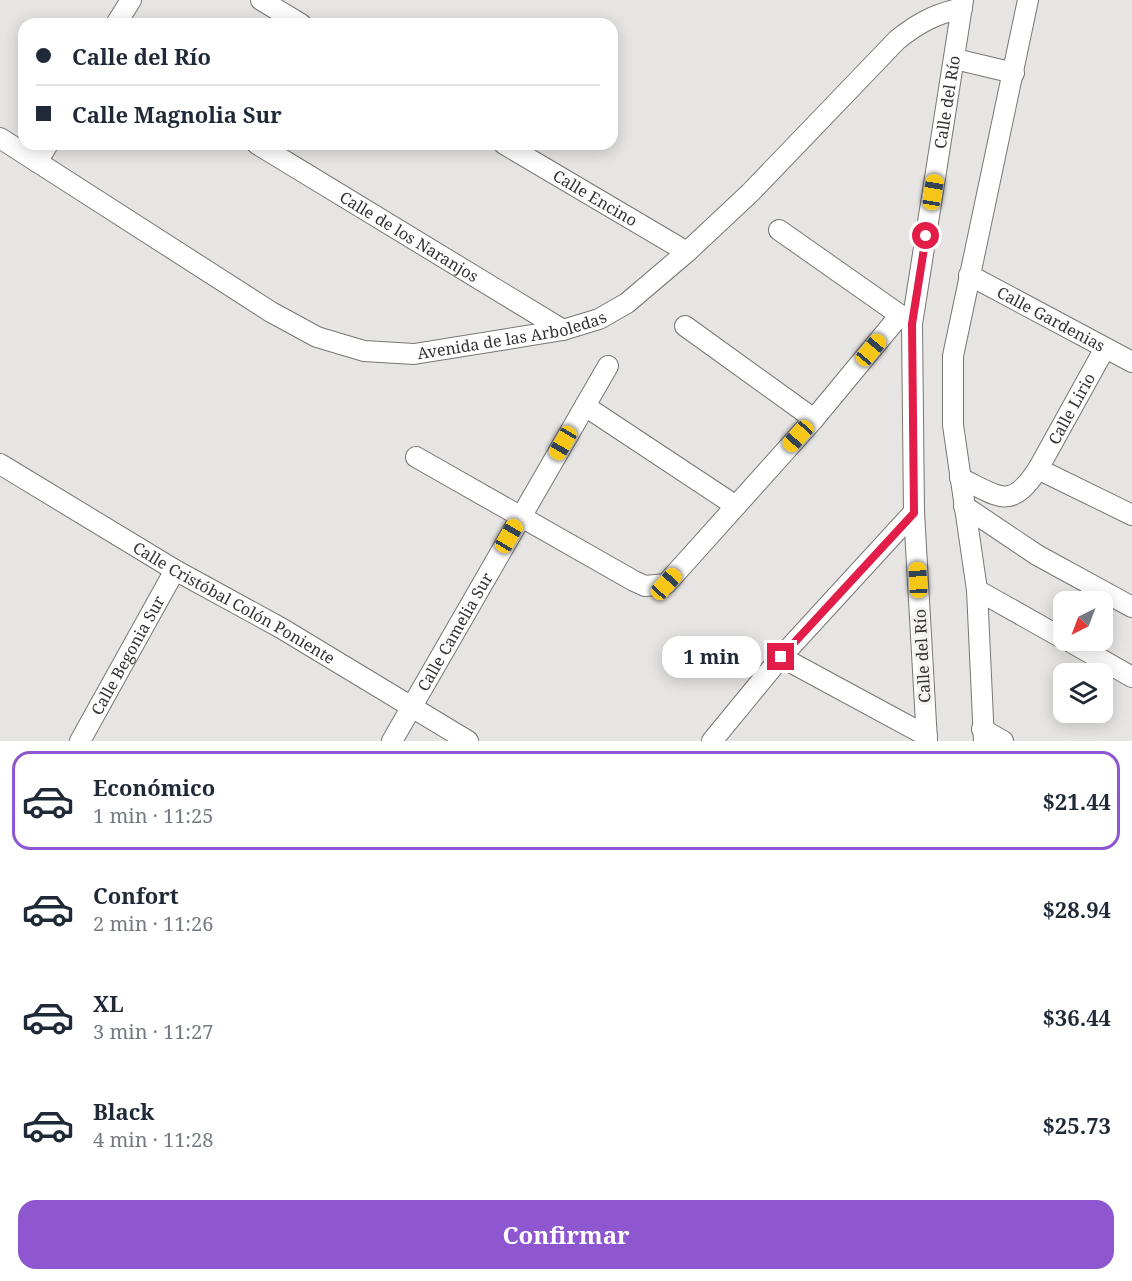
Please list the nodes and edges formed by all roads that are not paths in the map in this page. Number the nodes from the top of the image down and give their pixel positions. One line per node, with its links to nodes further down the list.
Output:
1 (131, 0): 5 (street)
2 (261, 0): 6 (street)
3 (1028, 0): 8 (street)
4 (963, 4): 7 (street, Calle del Río); 17 (street, Avenida de las Arboledas)
5 (120, 18)
6 (291, 18)
7 (961, 61): 8 (street); 19 (street, Calle del Río)
8 (1007, 72): 18 (street)
9 (0, 138): 10 (street, Avenida de las Arboledas)
10 (18, 149)
11 (19, 150): 15 (street, Avenida de las Arboledas)
12 (45, 150): 15 (street)
13 (267, 150): 21 (street, Calle de los Naranjos)
14 (514, 150): 17 (street, Calle Encino)
15 (38, 162): 21 (street, Avenida de las Arboledas)
16 (779, 230): 19 (street)
17 (687, 252): 21 (street, Avenida de las Arboledas)
18 (969, 275): 22 (street, Calle Gardenias); 30 (street)
19 (906, 320): 26 (street); 33 (street, Calle del Río)
20 (685, 326): 26 (street)
21 (563, 330)
22 (1105, 348): 23 (street, Calle Gardenias); 29 (street, Calle Lirio)
23 (1132, 362)
24 (608, 366): 25 (street, Calle Camelia Sur)
25 (585, 406): 31 (street); 35 (street, Calle Camelia Sur)
26 (814, 419): 31 (street)
27 (416, 457): 35 (street)
28 (0, 464): 36 (street, Calle Cristóbal Colón Poniente)
29 (1038, 469): 30 (street, Calle Lirio); 34 (street)
30 (960, 477): 32 (street)
31 (736, 506): 35 (street)
32 (964, 506): 37 (street); 38 (street)
33 (914, 513): 41 (street); 45 (street, Calle del Río)
34 (1132, 515)
35 (520, 517): 43 (street, Calle Camelia Sur)
36 (175, 570): 43 (street, Calle Cristóbal Colón Poniente); 46 (street, Calle Begonia Sur)
37 (977, 590): 39 (street); 44 (street)
38 (1132, 607)
39 (1053, 633)
40 (1085, 651): 42 (street)
41 (781, 657): 45 (street); 49 (street)
42 (1132, 677)
43 (411, 708): 47 (street, Calle Camelia Sur); 48 (street, Calle Cristóbal Colón Poniente)
44 (983, 735): 50 (street)
45 (927, 739)
46 (80, 741)
47 (392, 741)
48 (468, 741)
49 (712, 741)
50 (1003, 741)

